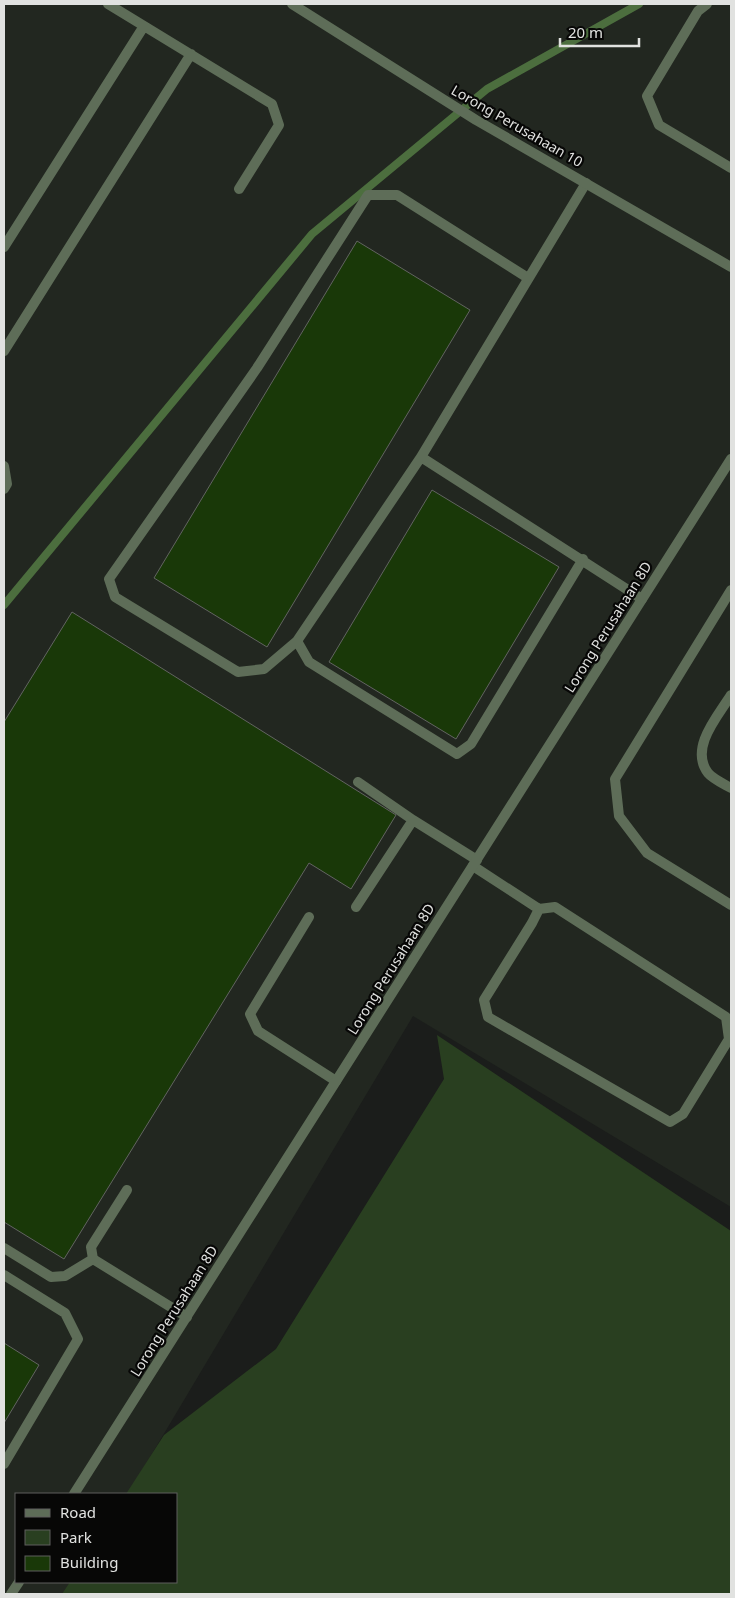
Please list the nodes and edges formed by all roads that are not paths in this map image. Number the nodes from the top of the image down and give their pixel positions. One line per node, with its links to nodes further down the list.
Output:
1 (108, 4): 4 (street)
2 (292, 4): 7 (street, Lorong Perusahaan 10)
3 (707, 4): 6 (street)
4 (144, 26): 5 (street); 9 (street)
5 (191, 54): 8 (street); 12 (street)
6 (731, 168)
7 (586, 183): 10 (street, Lorong Perusahaan 10); 11 (street)
8 (239, 189)
9 (4, 247)
10 (731, 267)
11 (528, 278): 13 (street); 20 (street)
12 (4, 351)
13 (421, 457): 17 (street); 20 (street)
14 (731, 459): 19 (street, Lorong Perusahaan 8D)
15 (4, 466): 16 (street)
16 (4, 489)
17 (583, 559): 19 (street); 20 (street)
18 (731, 590): 26 (street)
19 (642, 599): 25 (street, Lorong Perusahaan 8D)
20 (297, 641)
21 (731, 695): 23 (street)
22 (358, 782): 24 (street)
23 (731, 788)
24 (413, 820): 25 (street); 27 (street)
25 (475, 863): 28 (street); 30 (street, Lorong Perusahaan 8D)
26 (731, 904)
27 (356, 907)
28 (539, 909): 28 (street)
29 (310, 917): 30 (street)
30 (336, 1081): 35 (street, Lorong Perusahaan 8D)
31 (126, 1190): 33 (street)
32 (4, 1248): 33 (street)
33 (93, 1259): 35 (street)
34 (4, 1275): 36 (street)
35 (187, 1317): 37 (street, Lorong Perusahaan 8D)
36 (4, 1464)
37 (75, 1493)
38 (18, 1583): 39 (street)
39 (11, 1594)

